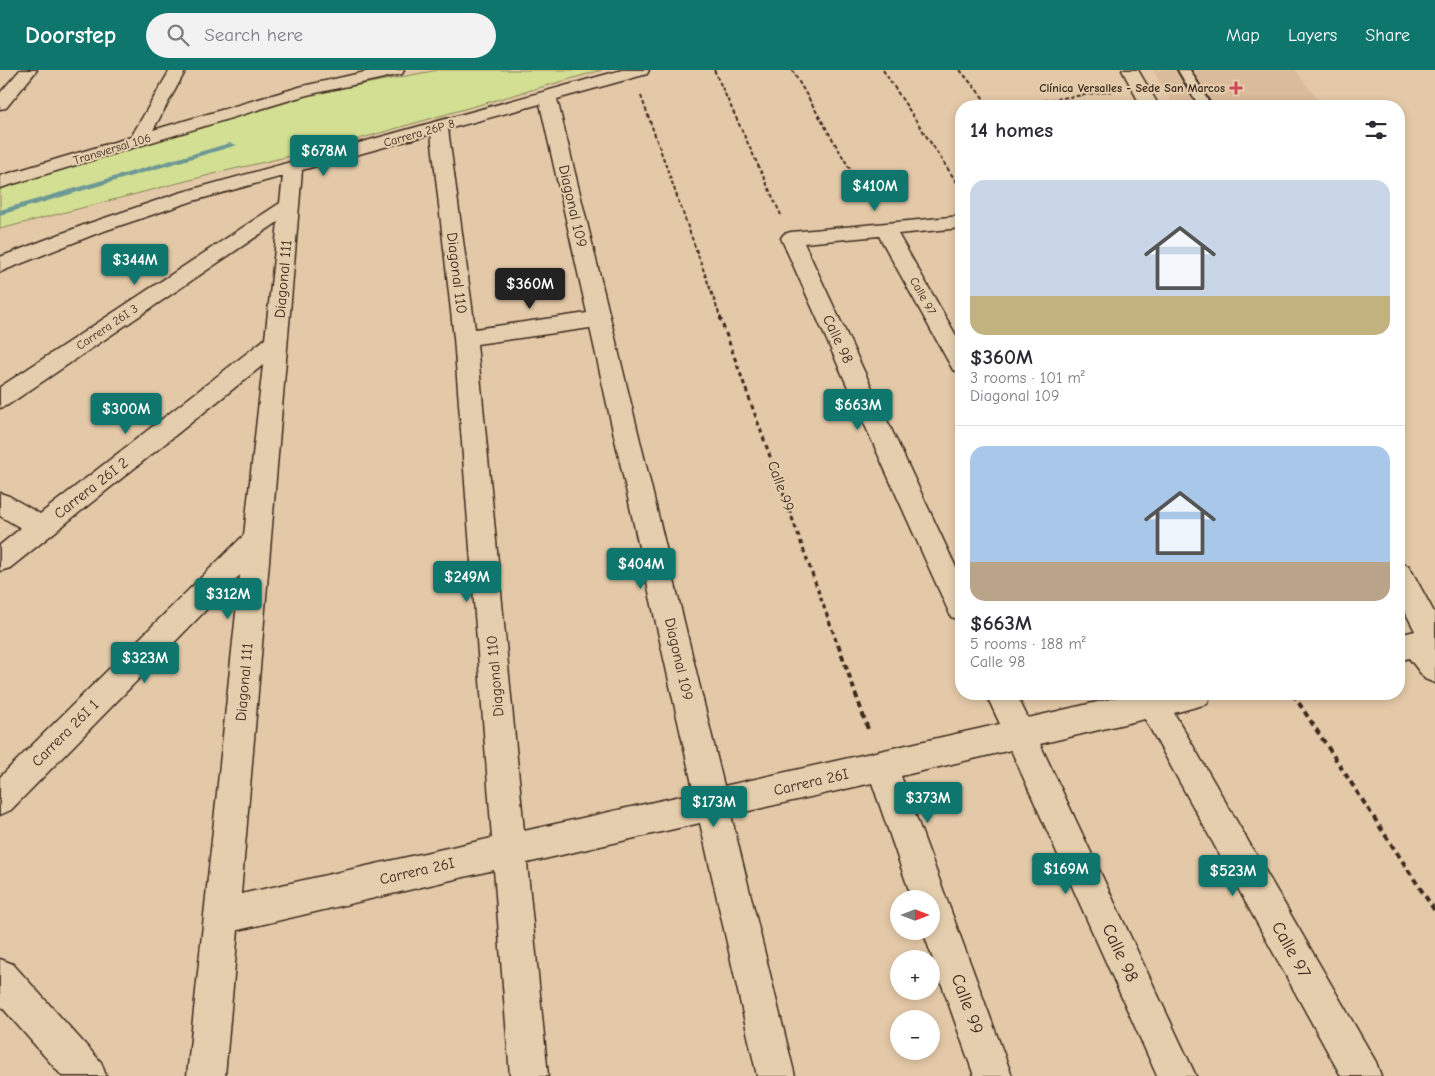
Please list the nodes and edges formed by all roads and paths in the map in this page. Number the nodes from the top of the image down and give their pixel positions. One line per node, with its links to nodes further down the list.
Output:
1 (29, 70): 19 (street)
2 (178, 70): 21 (street)
3 (313, 70): 13 (street)
4 (396, 70): 13 (street, Transversal 106)
5 (714, 70): 28 (path)
6 (792, 70): 27 (path)
7 (883, 70): 23 (path)
8 (960, 70): 15 (path)
9 (1130, 70): 12 (street)
10 (1184, 70): 18 (lane)
11 (636, 71): 14 (street, Carrera 26P 8); 48 (path, Calle 99)
12 (1140, 87): 16 (path); 17 (street)
13 (302, 91): 21 (street, Transversal 106)
14 (547, 95): 20 (street, Carrera 26P 8); 30 (street, Diagonal 109)
15 (985, 100)
16 (1048, 100)
17 (1147, 100)
18 (1202, 100)
19 (0, 104)
20 (439, 127): 22 (street, Carrera 26P 8); 31 (street, Diagonal 110)
21 (137, 142): 24 (street, Transversal 106)
22 (293, 168): 25 (street, Diagonal 111); 29 (street, Carrera 26P 8)
23 (955, 180)
24 (0, 182)
25 (290, 205): 32 (street, Diagonal 111); 34 (street, Carrera 26I 3)
26 (955, 223): 27 (street)
27 (886, 229): 28 (street); 33 (street, Calle 97)
28 (791, 238): 40 (street, Calle 98)
29 (0, 265)
30 (599, 319): 31 (street); 50 (street, Diagonal 109)
31 (466, 338): 51 (street, Diagonal 110)
32 (277, 342): 36 (street, Carrera 26I 2); 37 (street, Diagonal 111)
33 (955, 353)
34 (0, 399)
35 (0, 503): 36 (street)
36 (42, 527): 38 (street, Carrera 26I 2)
37 (258, 539): 49 (street, Carrera 26I 1); 54 (street, Diagonal 111)
38 (0, 560)
39 (1405, 594): 41 (street)
40 (955, 595)
41 (1420, 643): 42 (street)
42 (1435, 670)
43 (1004, 700): 47 (street, Calle 98)
44 (1146, 700): 47 (street, Carrera 26I)
45 (1151, 700): 63 (street, Calle 97)
46 (1297, 700): 53 (path)
47 (1019, 734): 48 (street, Carrera 26I); 62 (street, Calle 98)
48 (882, 766): 50 (street, Carrera 26I); 52 (street)
49 (0, 798)
50 (712, 804): 51 (street, Carrera 26I); 60 (street, Diagonal 109)
51 (510, 850): 54 (street, Carrera 26I); 59 (street, Diagonal 110)
52 (926, 890)
53 (1435, 911)
54 (222, 916): 58 (street, Diagonal 111)
55 (940, 929): 61 (street, Calle 99)
56 (0, 977): 57 (street)
57 (87, 1076)
58 (206, 1076)
59 (529, 1076)
60 (776, 1076)
61 (993, 1076)
62 (1177, 1076)
63 (1362, 1076)

